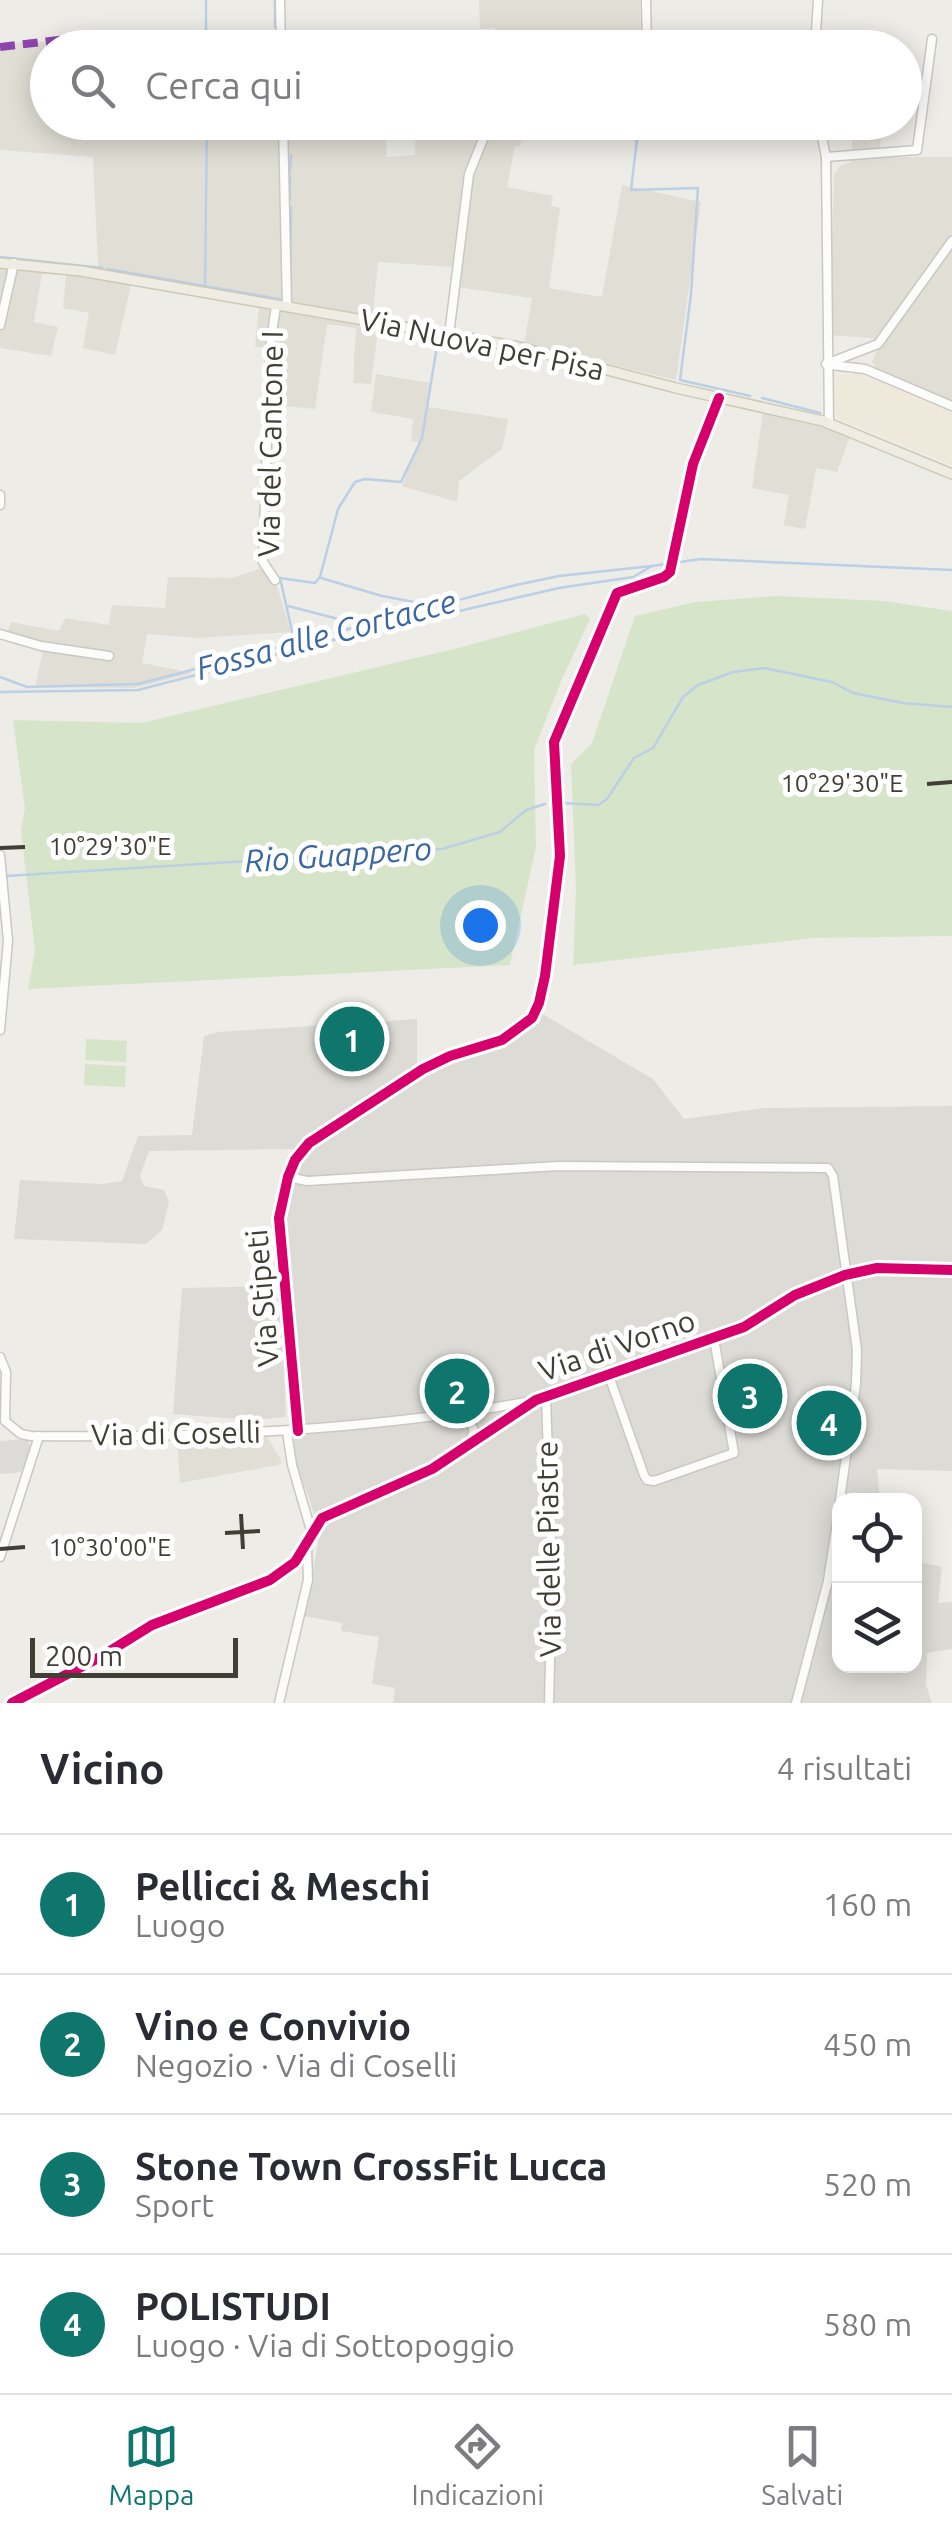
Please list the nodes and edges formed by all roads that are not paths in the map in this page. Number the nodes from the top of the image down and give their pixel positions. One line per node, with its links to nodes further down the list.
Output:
1 (280, 0): 4 (street)
2 (648, 0): 5 (street)
3 (818, 0): 6 (street)
4 (281, 30)
5 (649, 30)
6 (816, 30)
7 (932, 39): 8 (street)
8 (922, 118)
9 (284, 140): 17 (street, Via del Cantone I)
10 (482, 140): 19 (street)
11 (823, 140): 13 (street)
12 (919, 140): 13 (street)
13 (826, 157): 20 (street)
14 (952, 241): 20 (street)
15 (0, 263): 16 (main road, Via Nuova per Pisa)
16 (14, 264): 17 (main road, Via Nuova per Pisa); 18 (street)
17 (281, 306): 19 (main road, Via Nuova per Pisa); 27 (street, Via del Cantone I)
18 (0, 324)
19 (449, 335): 21 (main road, Via Nuova per Pisa)
20 (826, 364): 22 (street); 23 (street)
21 (720, 398): 23 (main road, Via Nuova per Pisa); 33 (street, Via Stipeti)
22 (952, 406)
23 (829, 424): 24 (main road, Via Nuova per Pisa)
24 (952, 474)
25 (0, 495): 26 (street)
26 (0, 505)
27 (275, 580)
28 (0, 634): 29 (street)
29 (110, 656)
30 (0, 854): 31 (street)
31 (2, 869): 32 (street)
32 (0, 1030)
33 (288, 1178): 35 (street); 43 (street, Via Stipeti)
34 (952, 1270): 35 (street, Via di Vorno)
35 (845, 1274): 36 (street, Via di Vorno); 48 (street)
36 (714, 1339): 38 (street, Via di Vorno); 38 (street)
37 (0, 1357): 42 (street)
38 (608, 1373): 39 (street, Via di Vorno)
39 (546, 1396): 40 (street, Via di Vorno); 55 (street, Via delle Piastre)
40 (536, 1400): 41 (street, Via di Coselli); 47 (street, Via di Vorno)
41 (452, 1414): 43 (street, Via di Coselli); 47 (street)
42 (8, 1424): 44 (street); 46 (street, Via di Coselli)
43 (298, 1430): 45 (street, Via di Coselli)
44 (0, 1432)
45 (287, 1432): 46 (street, Via di Coselli); 49 (street)
46 (39, 1436): 52 (street)
47 (468, 1447): 49 (street, Via di Vorno)
48 (841, 1493)
49 (312, 1535): 50 (street)
50 (307, 1548): 53 (street); 54 (street)
51 (832, 1555): 56 (street)
52 (0, 1556)
53 (12, 1703)
54 (279, 1703)
55 (549, 1703)
56 (796, 1703)

